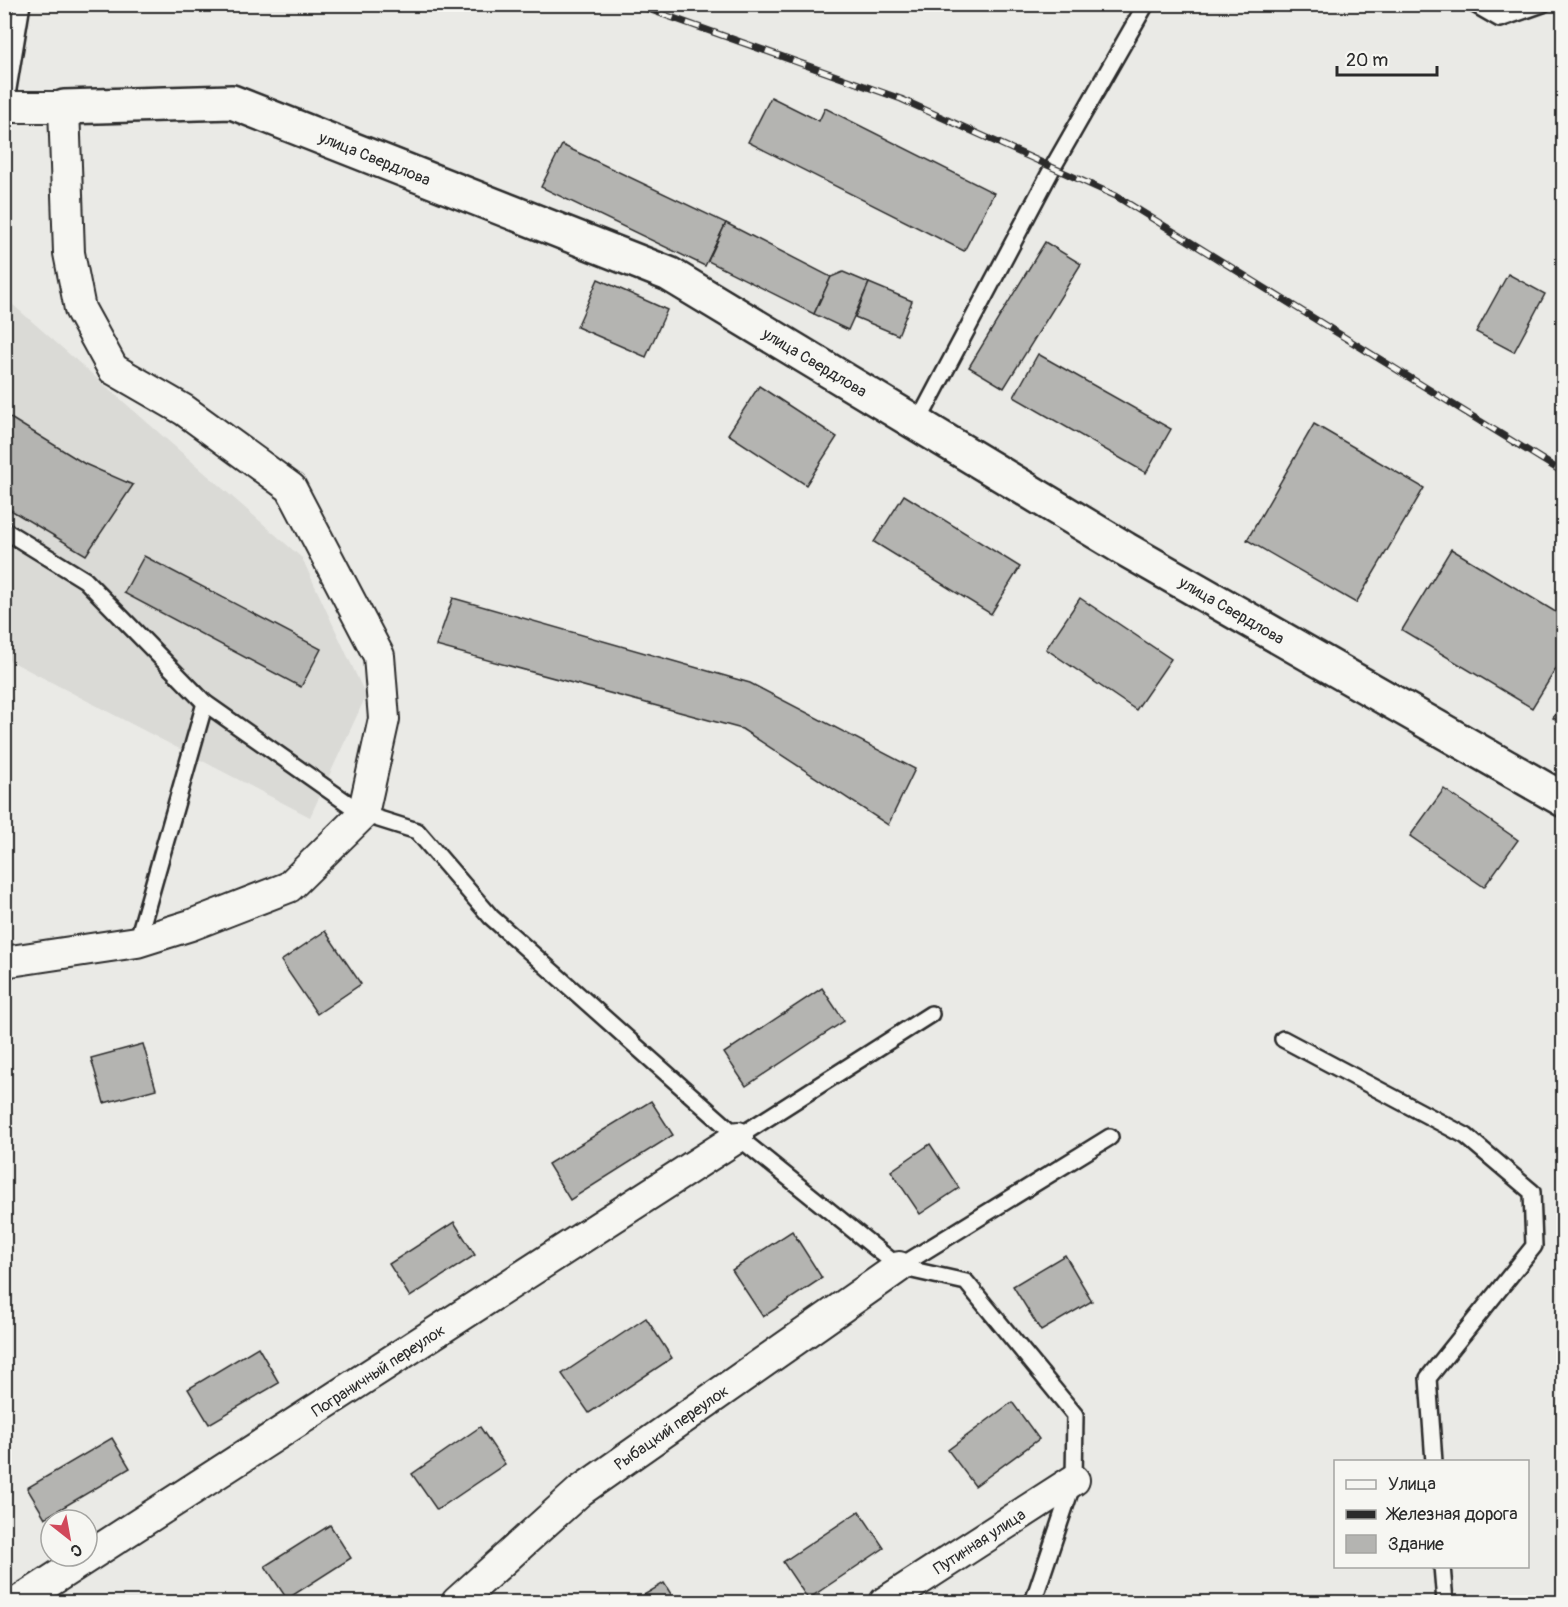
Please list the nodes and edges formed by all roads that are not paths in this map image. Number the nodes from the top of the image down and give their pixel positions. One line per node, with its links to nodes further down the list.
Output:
1 (22, 4): 5 (lane)
2 (1146, 4): 7 (lane)
3 (1474, 4): 4 (lane)
4 (1543, 4)
5 (5, 107): 6 (street, улица Свердлова)
6 (64, 107): 7 (street, улица Свердлова); 11 (street)
7 (917, 424): 10 (street, улица Свердлова)
8 (4, 530): 9 (lane)
9 (205, 703): 11 (lane); 12 (lane)
10 (1563, 800)
11 (363, 814): 12 (street); 16 (lane)
12 (137, 942): 13 (street)
13 (4, 962)
14 (931, 1014): 16 (lane)
15 (1283, 1039): 19 (lane)
16 (738, 1137): 18 (lane); 22 (street, Пограничный переулок)
17 (1110, 1137): 18 (lane)
18 (899, 1267): 20 (lane); 23 (street, Рыбацкий переулок)
19 (1434, 1460)
20 (1074, 1480): 24 (street, Путинная улица); 25 (lane)
21 (1442, 1568): 26 (lane)
22 (18, 1602)
23 (458, 1602)
24 (885, 1602)
25 (1033, 1602)
26 (1445, 1602)

